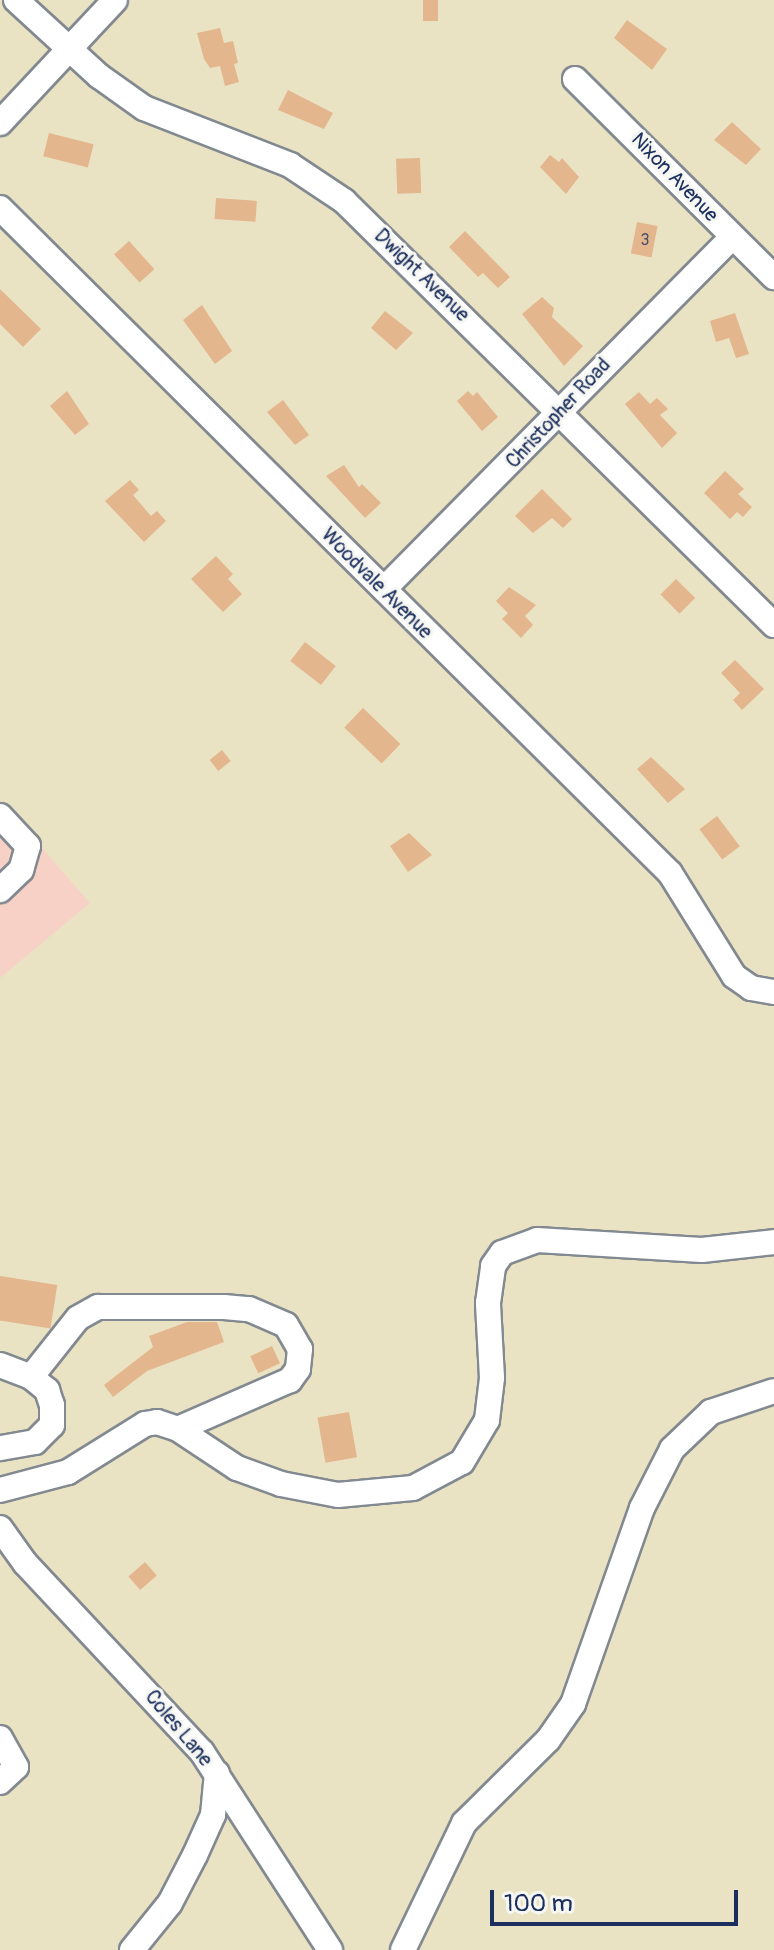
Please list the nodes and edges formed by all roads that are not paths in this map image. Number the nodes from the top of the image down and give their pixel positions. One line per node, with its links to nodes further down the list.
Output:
1 (16, 0): 3 (street, Dwight Avenue)
2 (115, 0): 3 (street)
3 (66, 48): 5 (street); 9 (street, Dwight Avenue)
4 (575, 79): 7 (street, Nixon Avenue)
5 (0, 123)
6 (0, 208): 10 (street, Woodvale Avenue)
7 (732, 237): 8 (street, Nixon Avenue); 9 (street, Christopher Road)
8 (774, 277)
9 (556, 411): 10 (street, Christopher Road); 11 (street, Dwight Avenue)
10 (384, 589): 14 (street, Woodvale Avenue)
11 (774, 625)
12 (0, 816): 13 (street)
13 (0, 890)
14 (774, 992)
15 (774, 1242): 19 (street)
16 (0, 1365): 17 (street)
17 (31, 1377): 19 (street); 20 (street)
18 (774, 1391): 28 (street)
19 (178, 1429): 21 (street)
20 (0, 1448)
21 (0, 1490)
22 (0, 1528): 24 (street, Coles Lane)
23 (0, 1738): 25 (street)
24 (217, 1773): 26 (street); 27 (street, Coles Lane)
25 (0, 1782)
26 (132, 1950)
27 (330, 1950)
28 (403, 1950)

